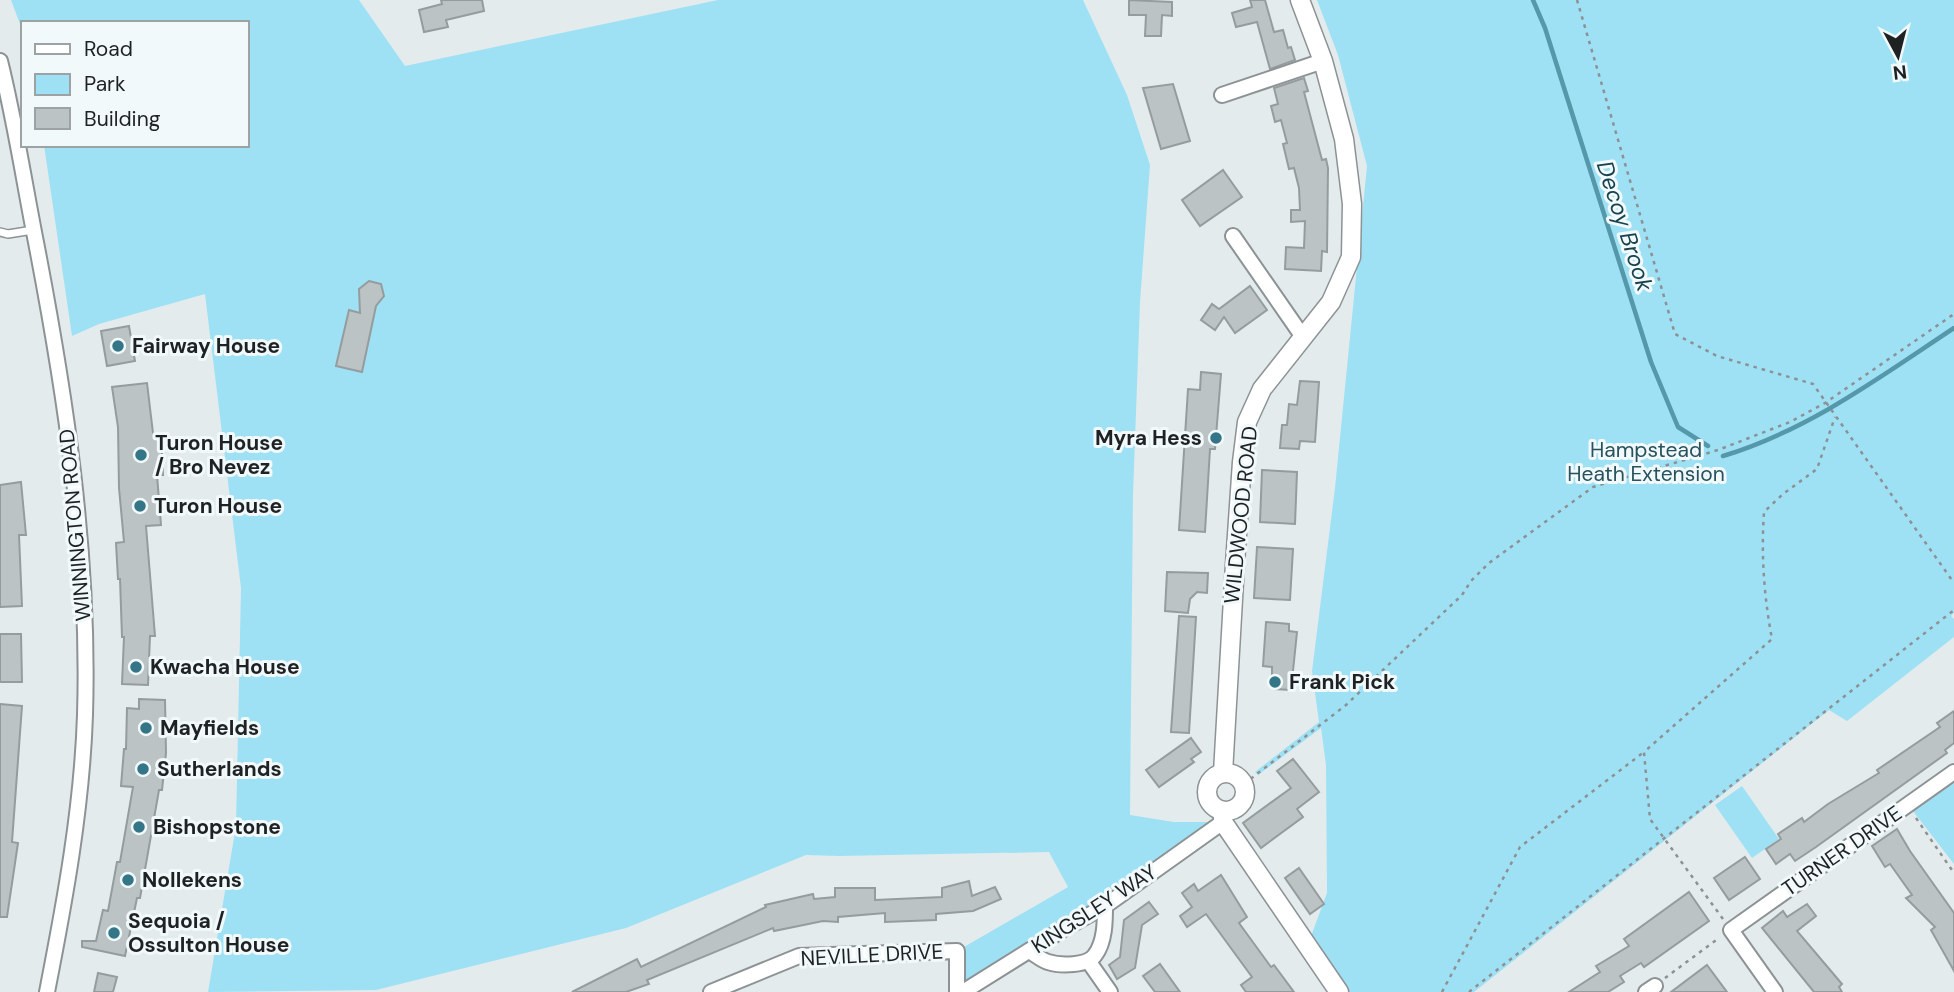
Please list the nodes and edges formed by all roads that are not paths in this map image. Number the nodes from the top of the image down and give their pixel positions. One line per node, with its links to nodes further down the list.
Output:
1 (1300, 0): 3 (street, WILDWOOD ROAD)
2 (0, 61): 5 (street, WINNINGTON ROAD)
3 (1323, 61): 4 (street); 8 (street, WILDWOOD ROAD)
4 (1222, 95)
5 (33, 230): 6 (lane); 15 (street, WINNINGTON ROAD)
6 (0, 232)
7 (1233, 236): 8 (street)
8 (1303, 337): 9 (street, WILDWOOD ROAD)
9 (1223, 773): 11 (street); 11 (street)
10 (1954, 773): 21 (street, TURNER DRIVE)
11 (1223, 816): 12 (street, KINGSLEY WAY); 20 (street)
12 (1105, 906): 13 (street, KINGSLEY WAY); 14 (street)
13 (1029, 951): 14 (street); 18 (street, KINGSLEY WAY)
14 (1089, 962): 19 (street)
15 (47, 992)
16 (711, 992): 17 (street, NEVILLE DRIVE)
17 (957, 992)
18 (963, 992)
19 (1110, 992)
20 (1339, 992)
21 (1775, 992)

